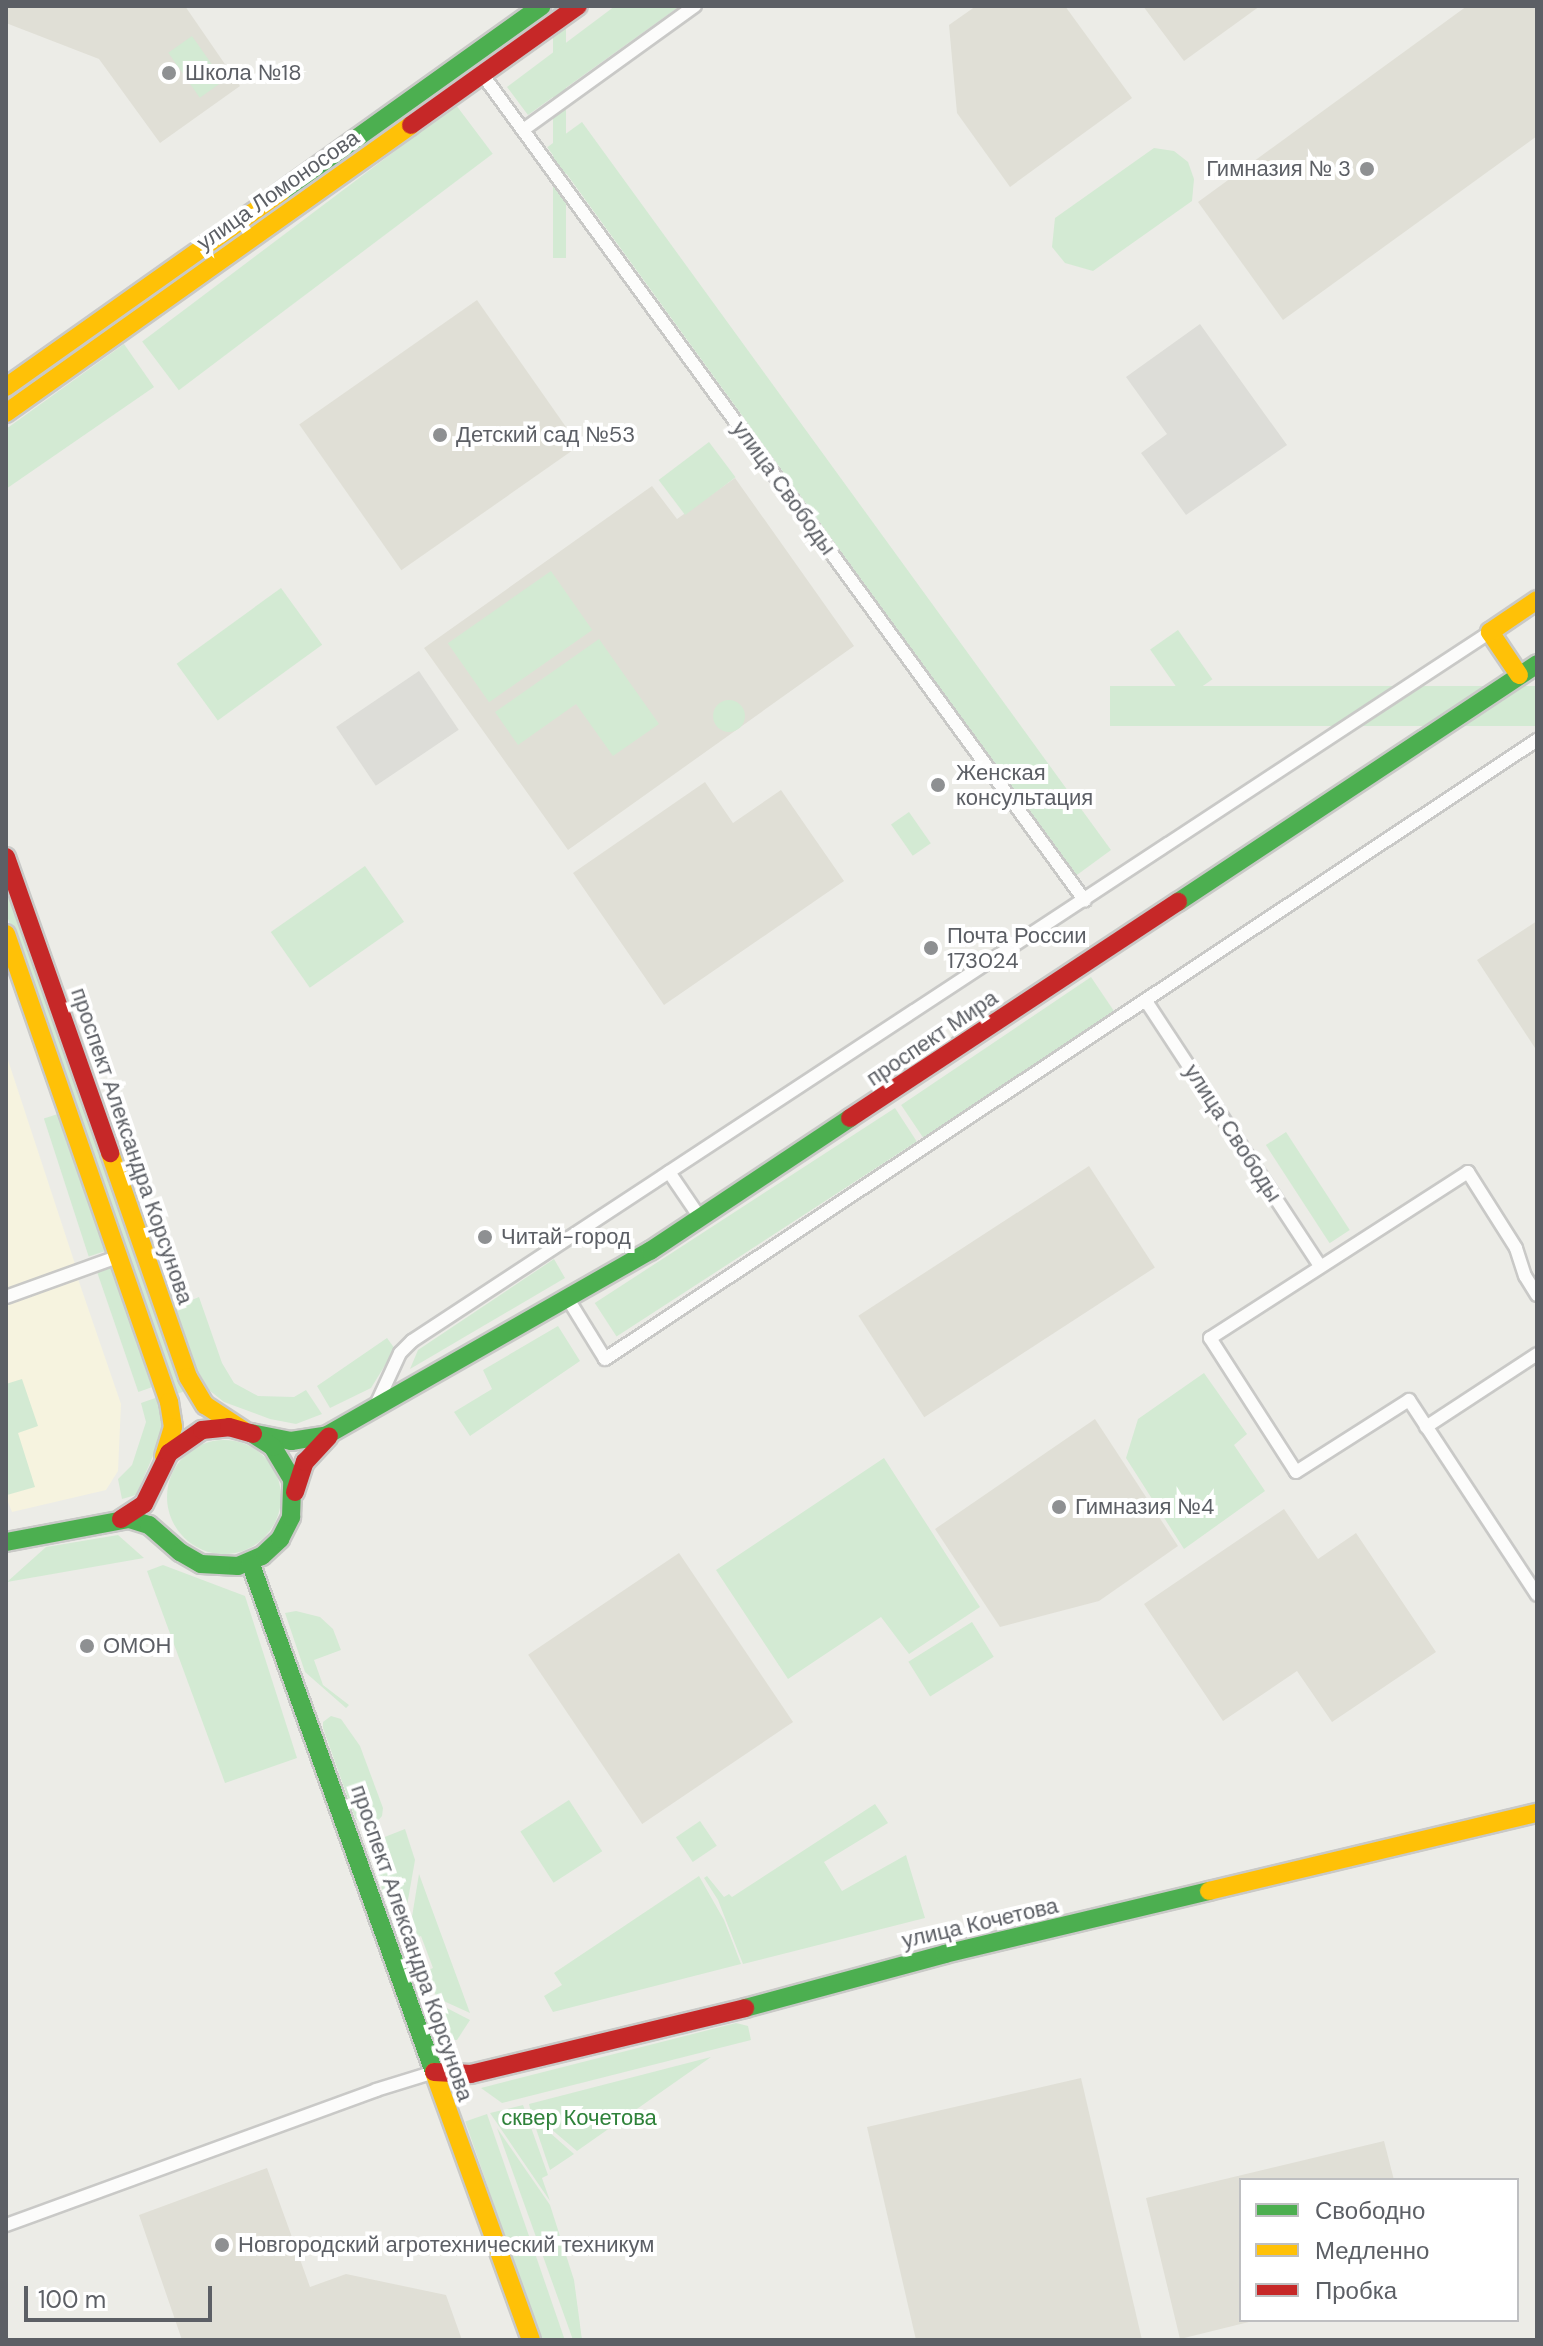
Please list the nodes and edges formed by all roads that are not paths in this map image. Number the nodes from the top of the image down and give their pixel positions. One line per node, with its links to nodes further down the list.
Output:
1 (542, 6): 6 (main road, улица Ломоносова)
2 (578, 6): 4 (main road, улица Ломоносова)
3 (695, 6): 5 (street)
4 (482, 74): 5 (street, улица Свободы); 7 (main road, улица Ломоносова)
5 (523, 130): 16 (street, улица Свободы)
6 (332, 155): 7 (main road); 8 (main road, улица Ломоносова)
7 (344, 172): 9 (main road, улица Ломоносова)
8 (6, 387)
9 (6, 413)
10 (1537, 600): 11 (main road)
11 (1490, 632): 13 (main road); 16 (street)
12 (1537, 664): 13 (main road, проспект Мира)
13 (1519, 675): 20 (main road, проспект Мира)
14 (1537, 740): 18 (street)
15 (6, 857): 30 (main road, проспект Александра Корсунова)
16 (1085, 901): 19 (street)
17 (6, 934): 21 (main road)
18 (1146, 1001): 22 (street, улица Свободы); 25 (street)
19 (669, 1172): 20 (street); 27 (street)
20 (701, 1219): 25 (main road, проспект Мира)
21 (120, 1256): 24 (street); 31 (main road)
22 (1320, 1266): 23 (street); 28 (street)
23 (1537, 1295)
24 (6, 1297)
25 (568, 1299): 27 (main road, проспект Мира)
26 (1537, 1354): 28 (street)
27 (375, 1409): 29 (main road, проспект Мира)
28 (1426, 1427): 37 (street)
29 (339, 1429): 30 (main road, проспект Мира); 32 (main road, проспект Мира)
30 (247, 1431): 31 (main road); 32 (main road)
31 (159, 1471): 33 (main road); 35 (main road)
32 (293, 1504): 36 (main road)
33 (121, 1519): 34 (main road); 35 (main road)
34 (6, 1542)
35 (180, 1552): 36 (main road)
36 (250, 1562): 39 (main road, проспект Александра Корсунова)
37 (1537, 1595)
38 (1537, 1813): 39 (main road, улица Кочетова)
39 (434, 2072): 40 (street); 41 (main road, проспект Александра Корсунова)
40 (6, 2225)
41 (531, 2340)

